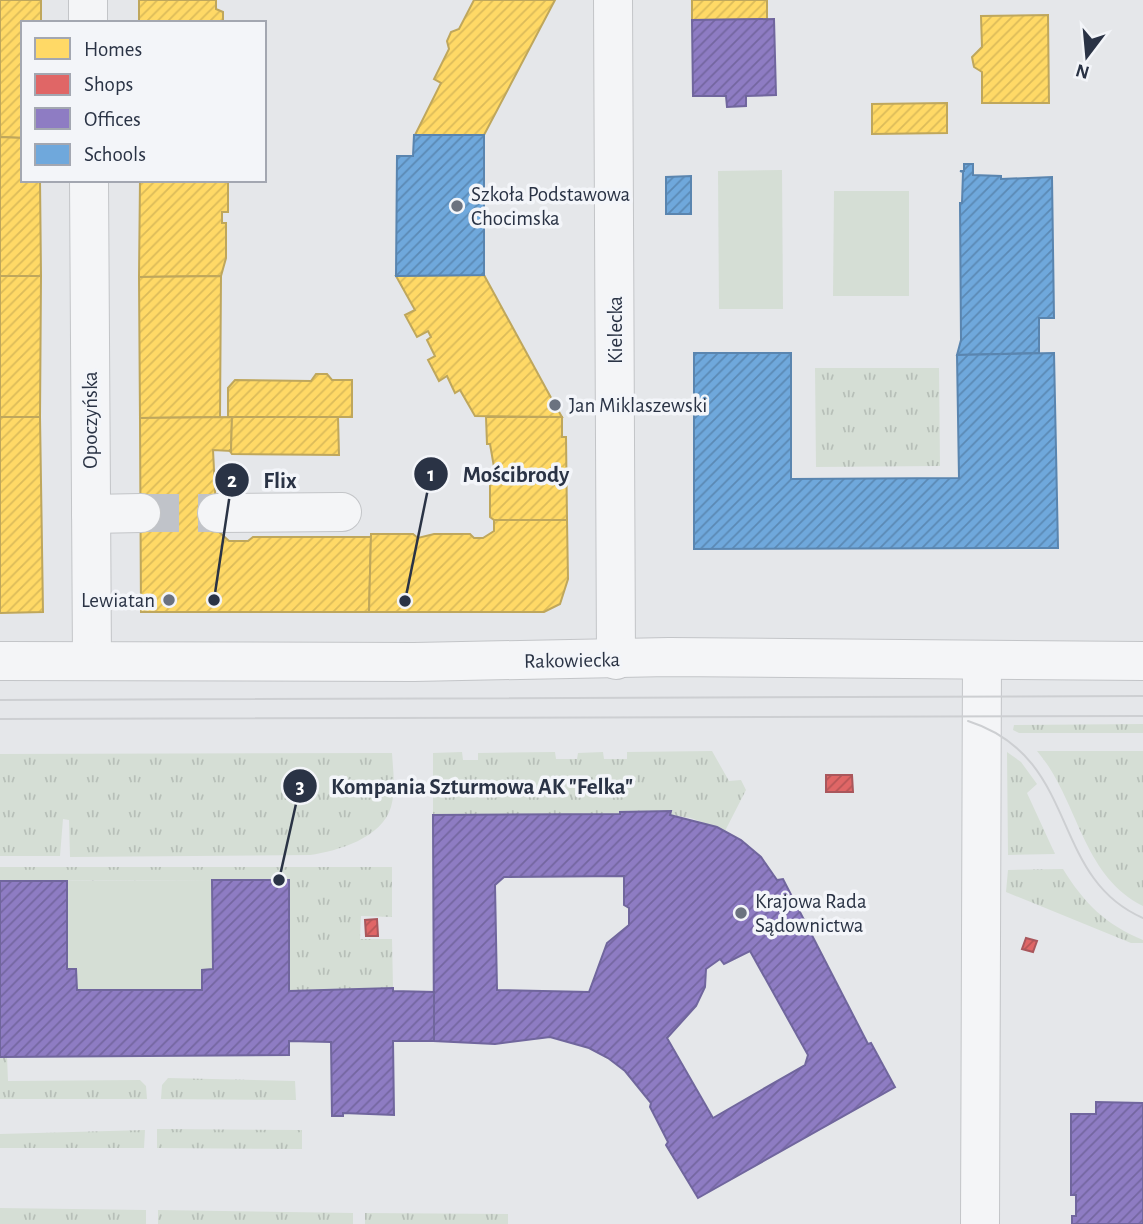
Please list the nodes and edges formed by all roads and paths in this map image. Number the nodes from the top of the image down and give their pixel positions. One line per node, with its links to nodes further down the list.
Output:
1 (88, 0): 3 (street)
2 (613, 0): 10 (street, Kielecka)
3 (88, 21)
4 (89, 182): 8 (street, Opoczyńska)
5 (342, 512): 7 (street)
6 (141, 513): 8 (street)
7 (217, 513)
8 (91, 514): 9 (street, Opoczyńska)
9 (92, 660): 10 (street, Rakowiecka); 12 (street, Rakowiecka)
10 (616, 660): 11 (street, Rakowiecka)
11 (982, 660): 13 (street, Rakowiecka); 14 (street)
12 (0, 661)
13 (1143, 661)
14 (980, 1224)

